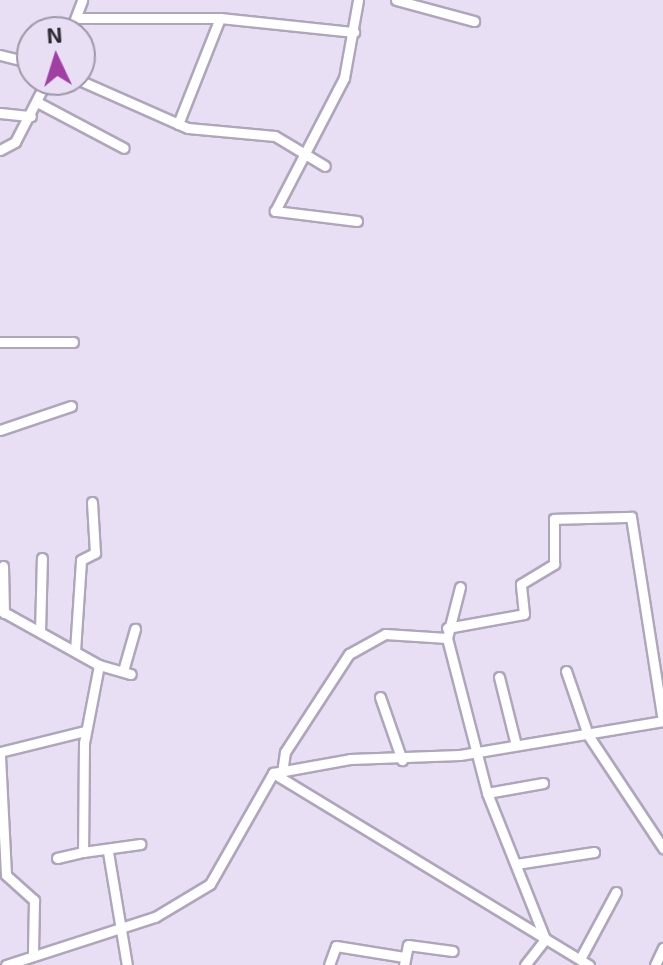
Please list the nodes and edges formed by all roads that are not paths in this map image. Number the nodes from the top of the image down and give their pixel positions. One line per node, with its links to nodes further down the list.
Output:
1 (358, 0): 6 (street)
2 (396, 0): 5 (street)
3 (96, 18): 4 (street)
4 (220, 18): 6 (street); 12 (street)
5 (474, 21)
6 (354, 32): 15 (street)
7 (96, 88): 12 (street)
8 (40, 96): 9 (street)
9 (37, 102): 11 (street); 13 (street)
10 (0, 113): 11 (street)
11 (31, 116): 14 (street)
12 (178, 124): 15 (street)
13 (124, 148)
14 (0, 150)
15 (305, 154): 16 (street); 17 (street)
16 (325, 166)
17 (357, 221)
18 (0, 342): 19 (street)
19 (73, 342)
20 (71, 406): 21 (street)
21 (0, 430)
22 (92, 502): 30 (street)
23 (42, 558): 28 (street)
24 (3, 566): 26 (street)
25 (460, 587): 29 (street)
26 (2, 611): 28 (street)
27 (135, 629): 31 (street)
28 (40, 632): 30 (street)
29 (447, 633): 35 (street); 39 (street); 42 (street)
30 (75, 651): 31 (street)
31 (99, 665): 36 (street)
32 (566, 671): 37 (street)
33 (499, 677): 38 (street)
34 (380, 697): 41 (street)
35 (663, 721): 37 (street)
36 (85, 731): 40 (street); 47 (street)
37 (588, 735): 38 (street); 46 (street)
38 (516, 745): 39 (street)
39 (481, 751): 41 (street); 44 (street)
40 (0, 754): 57 (street)
41 (402, 760): 42 (street)
42 (277, 773): 53 (street); 54 (street)
43 (543, 783): 44 (street)
44 (487, 793): 51 (street)
45 (140, 844): 48 (street)
46 (663, 848)
47 (83, 852): 48 (street); 50 (street)
48 (108, 852): 53 (street)
49 (594, 852): 51 (street)
50 (57, 858)
51 (516, 864): 54 (street)
52 (616, 892): 58 (street)
53 (121, 925): 57 (street); 61 (street)
54 (545, 939): 58 (street); 63 (street)
55 (663, 948): 65 (street)
56 (453, 951): 59 (street)
57 (33, 954): 60 (street)
58 (580, 959): 64 (street)
59 (404, 961): 62 (street)
60 (6, 965)
61 (127, 965)
62 (329, 965)
63 (525, 965)
64 (589, 965)
65 (655, 965)

